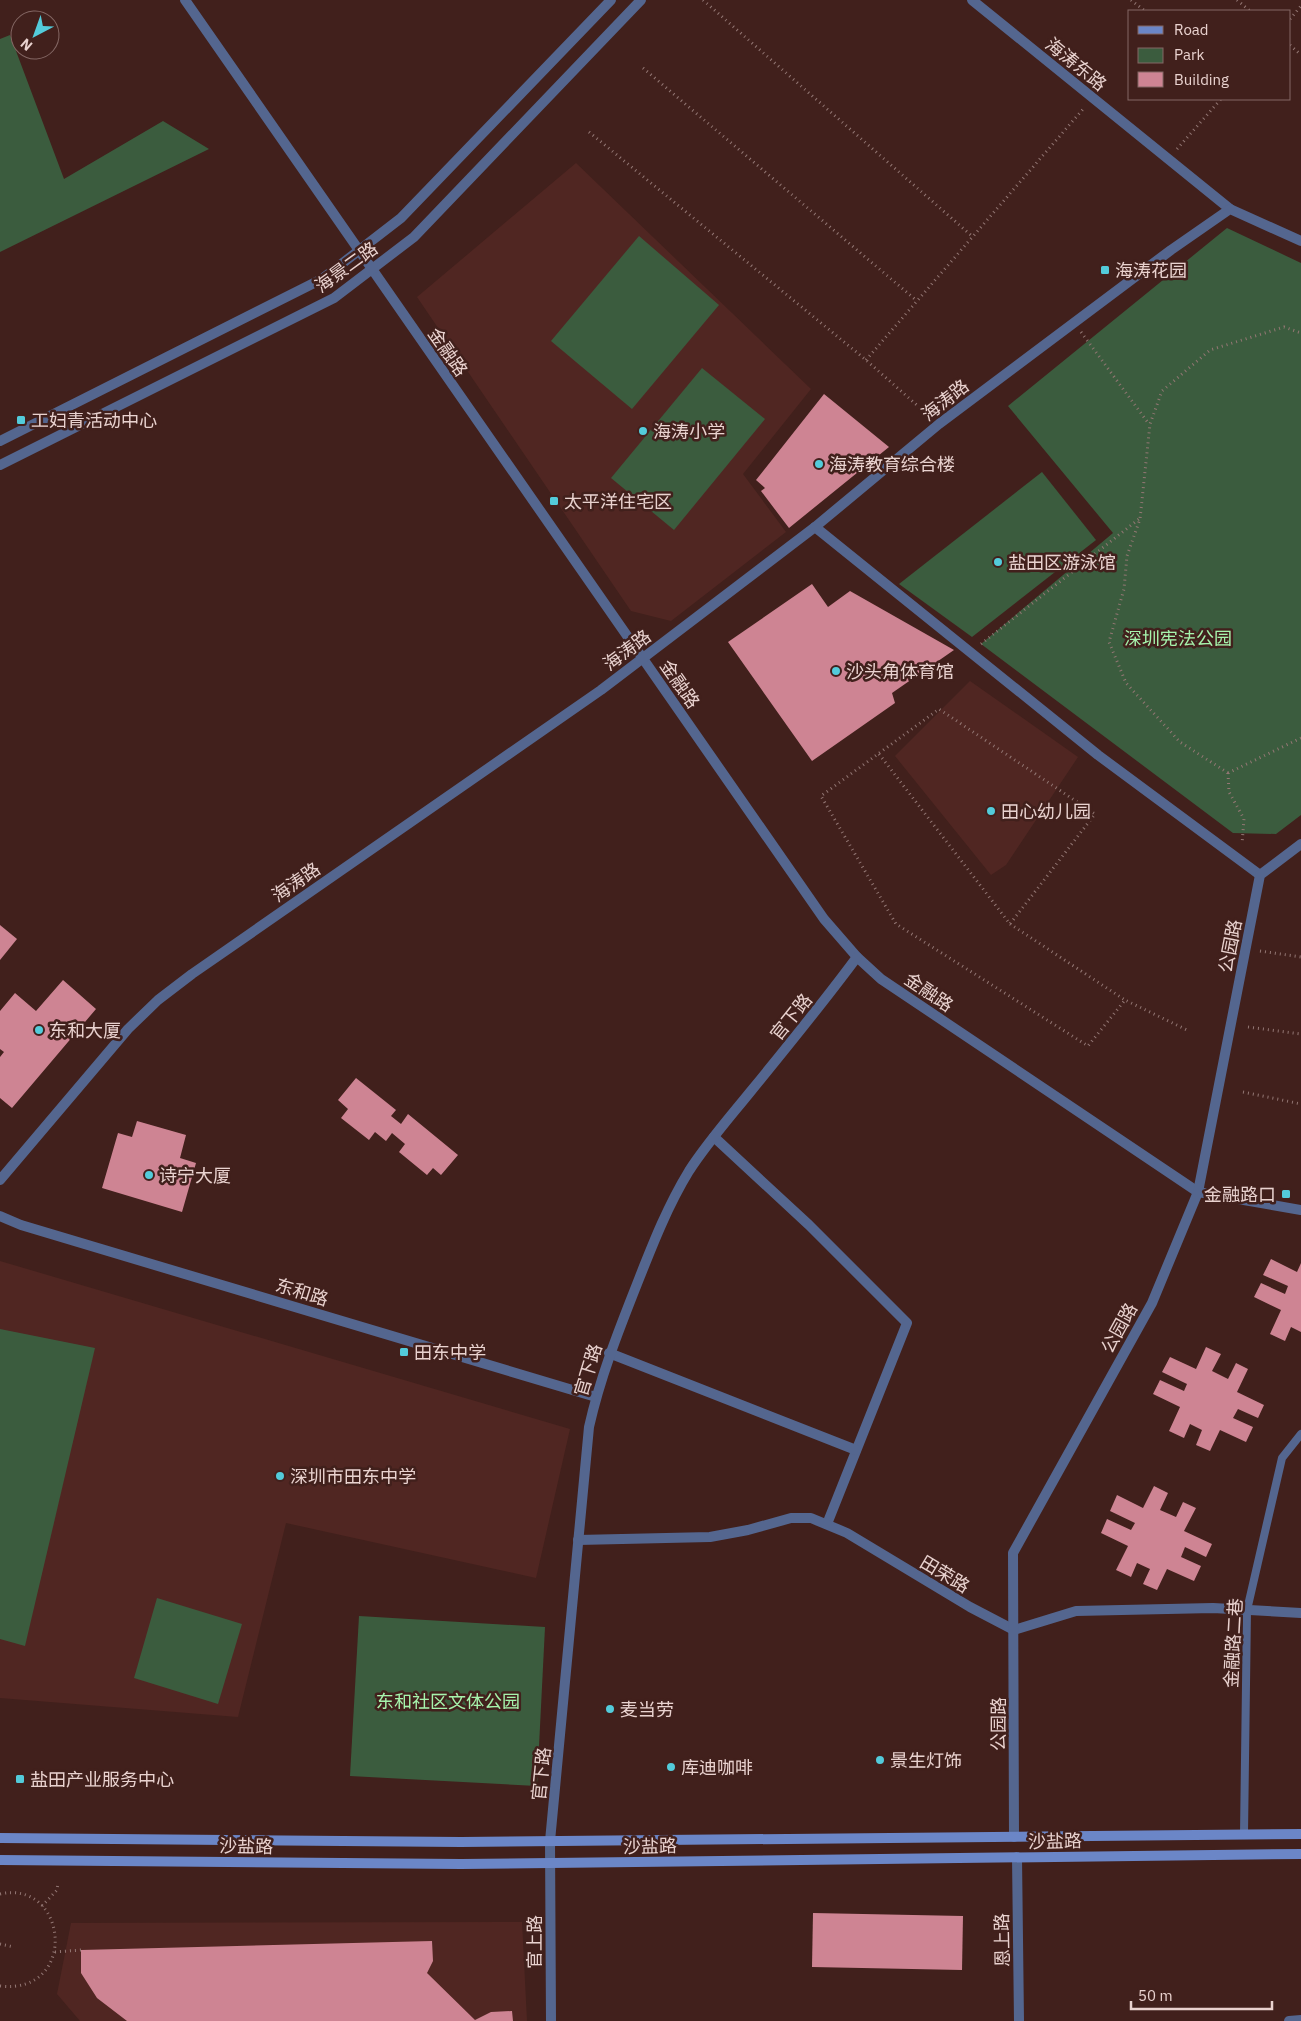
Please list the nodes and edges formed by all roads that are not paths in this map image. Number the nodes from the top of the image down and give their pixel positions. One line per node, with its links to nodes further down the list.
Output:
1 (185, 0): 7 (street, 金融路)
2 (611, 0): 7 (street, 海景二路)
3 (641, 0): 8 (street, 海景二路)
4 (972, 0): 5 (street, 海涛东路)
5 (1230, 209): 6 (street); 11 (street, 海涛路)
6 (1301, 241)
7 (358, 251): 8 (street, 金融路); 9 (street, 海景二路)
8 (371, 269): 10 (street, 海景二路); 12 (street, 金融路)
9 (0, 441)
10 (0, 465)
11 (815, 527): 12 (street, 海涛路); 14 (street)
12 (642, 659): 15 (street, 金融路); 17 (street, 海涛路)
13 (1301, 844): 14 (street)
14 (1260, 875): 18 (street, 公园路)
15 (857, 957): 16 (street, 官下路); 18 (street, 金融路)
16 (714, 1137): 21 (street, 官下路); 24 (street)
17 (0, 1180)
18 (1198, 1192): 19 (street, 金融路); 29 (street, 公园路)
19 (1301, 1210)
20 (0, 1216): 22 (street, 东和路)
21 (609, 1353): 22 (street, 官下路); 24 (street)
22 (596, 1397): 26 (street, 官下路)
23 (1301, 1434): 27 (lane, 金融路二巷)
24 (856, 1450): 25 (street)
25 (827, 1524): 26 (street, 田荣路); 29 (street, 田荣路)
26 (578, 1540): 34 (street, 官下路)
27 (1247, 1610): 28 (street); 29 (street); 30 (lane, 金融路二巷)
28 (1301, 1612)
29 (1014, 1630): 32 (street, 公园路)
30 (1244, 1834): 31 (main road, 沙盐路); 32 (main road, 沙盐路)
31 (1301, 1834)
32 (1014, 1836): 34 (main road, 沙盐路)
33 (0, 1838): 34 (main road, 沙盐路)
34 (550, 1841): 38 (street, 官下路)
35 (1301, 1854): 36 (main road, 沙盐路)
36 (1017, 1858): 38 (main road, 沙盐路); 41 (street, 恩上路)
37 (0, 1860): 38 (main road, 沙盐路)
38 (549, 1863): 40 (street, 官上路)
39 (1301, 2020): 42 (street)
40 (551, 2021)
41 (1019, 2021)
42 (1289, 2021)

